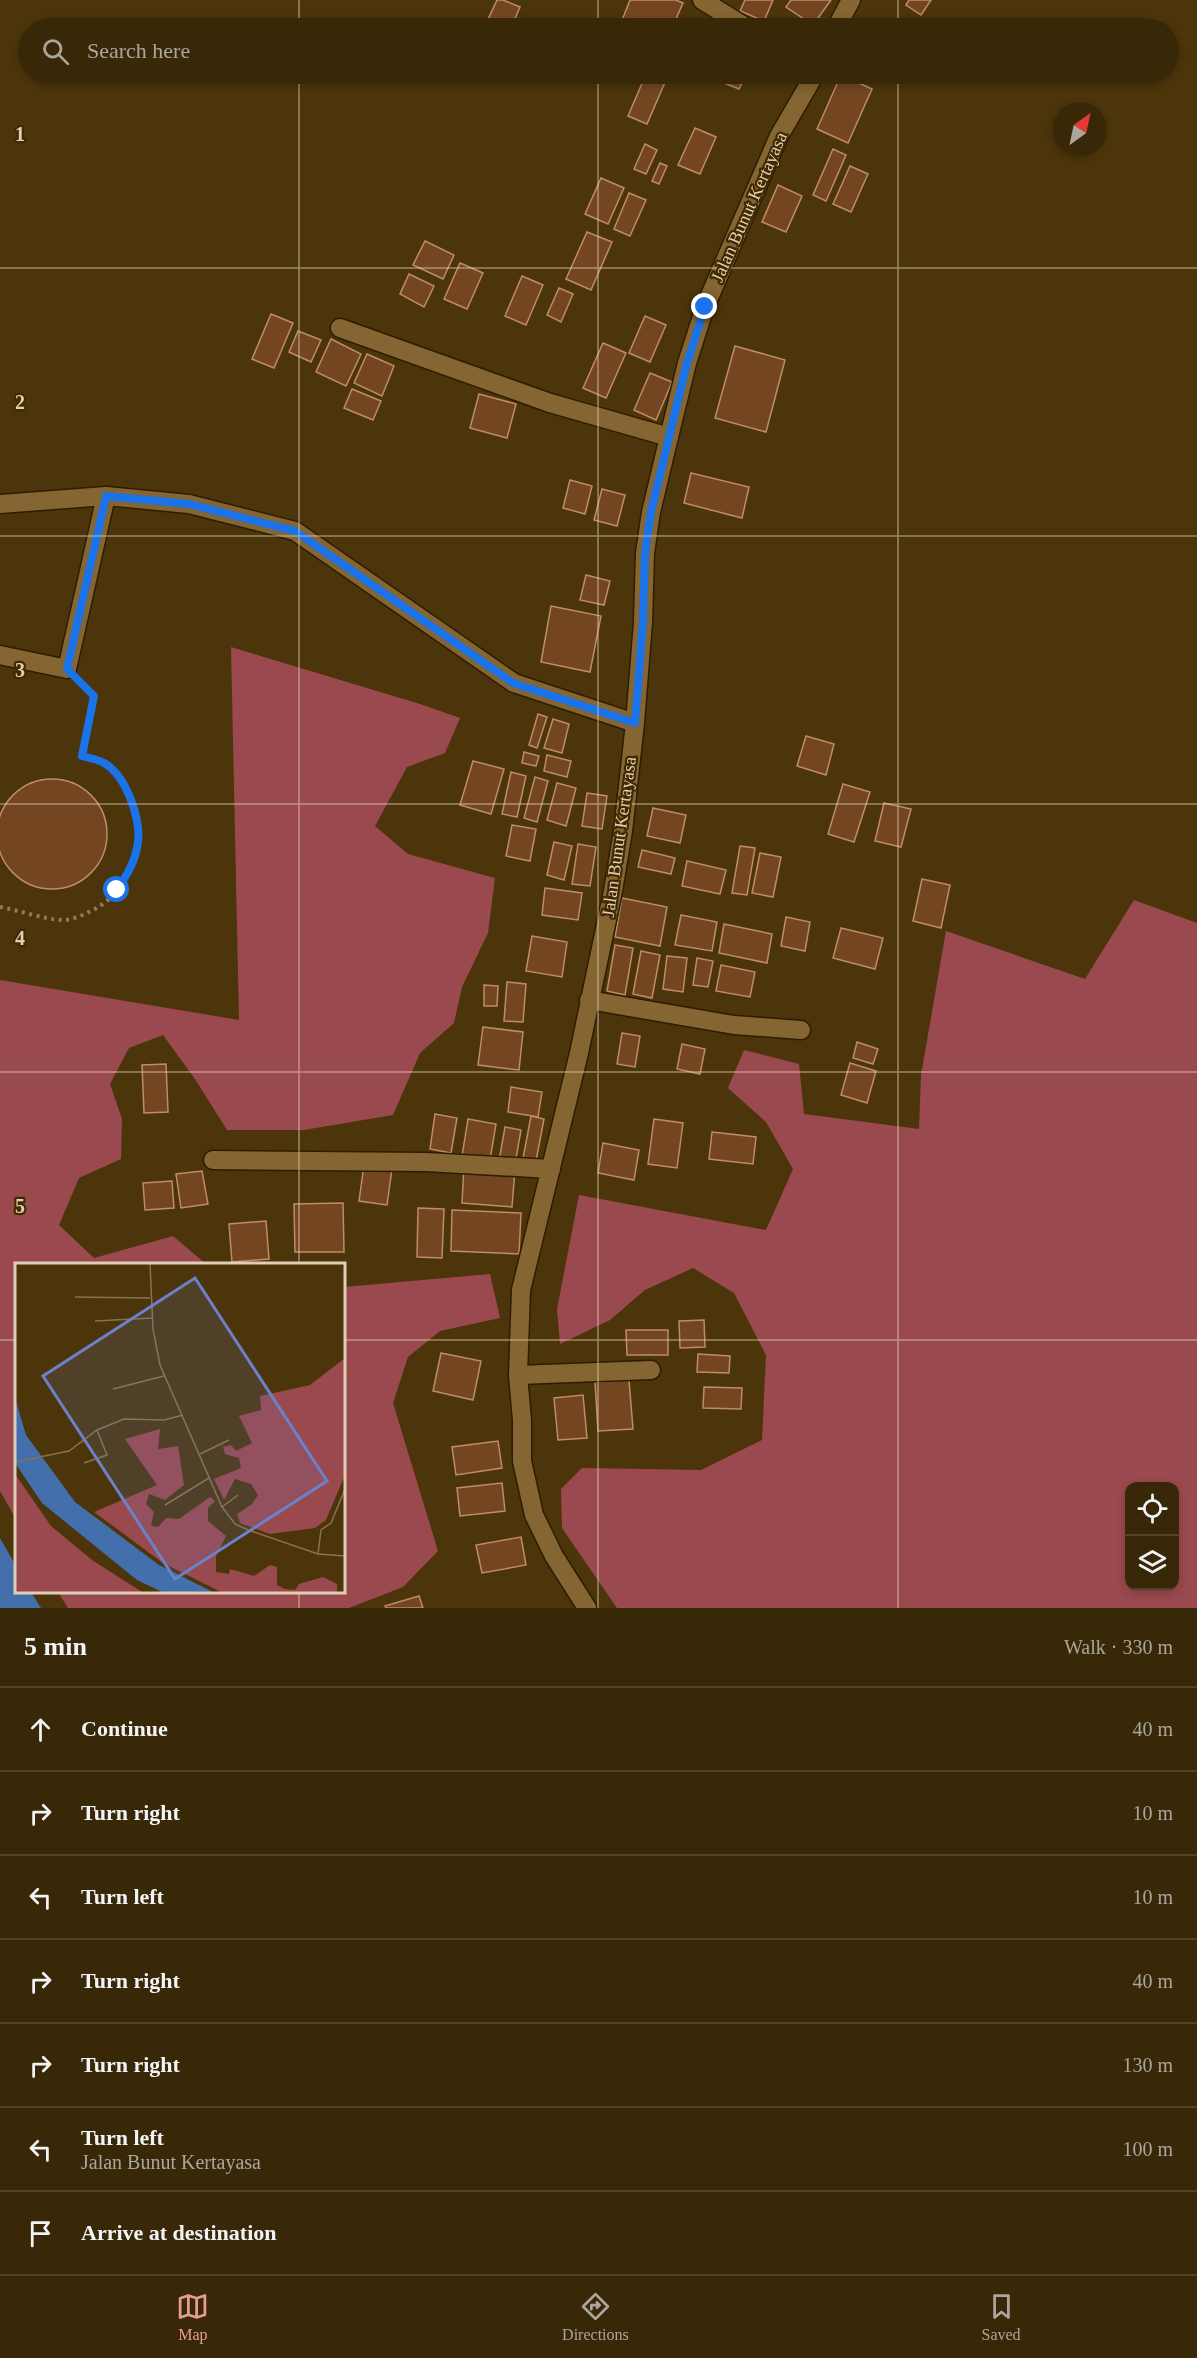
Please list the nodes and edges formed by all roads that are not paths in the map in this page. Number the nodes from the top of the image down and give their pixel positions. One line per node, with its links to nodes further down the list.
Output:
1 (702, 0): 3 (street)
2 (851, 0): 4 (street)
3 (731, 18)
4 (841, 18)
5 (809, 84): 7 (street, Jalan Bunut Kertayasa)
6 (340, 328): 7 (street)
7 (669, 436): 11 (street, Jalan Bunut Kertayasa)
8 (106, 496): 9 (street); 10 (street); 11 (street)
9 (0, 504)
10 (0, 655)
11 (635, 723): 12 (street, Jalan Bunut Kertayasa)
12 (589, 1000): 13 (street); 15 (street, Jalan Bunut Kertayasa)
13 (801, 1030)
14 (213, 1160): 15 (street)
15 (551, 1168): 17 (street, Jalan Bunut Kertayasa)
16 (651, 1370): 17 (street)
17 (518, 1375): 18 (street, Jalan Bunut Kertayasa)
18 (587, 1608)

